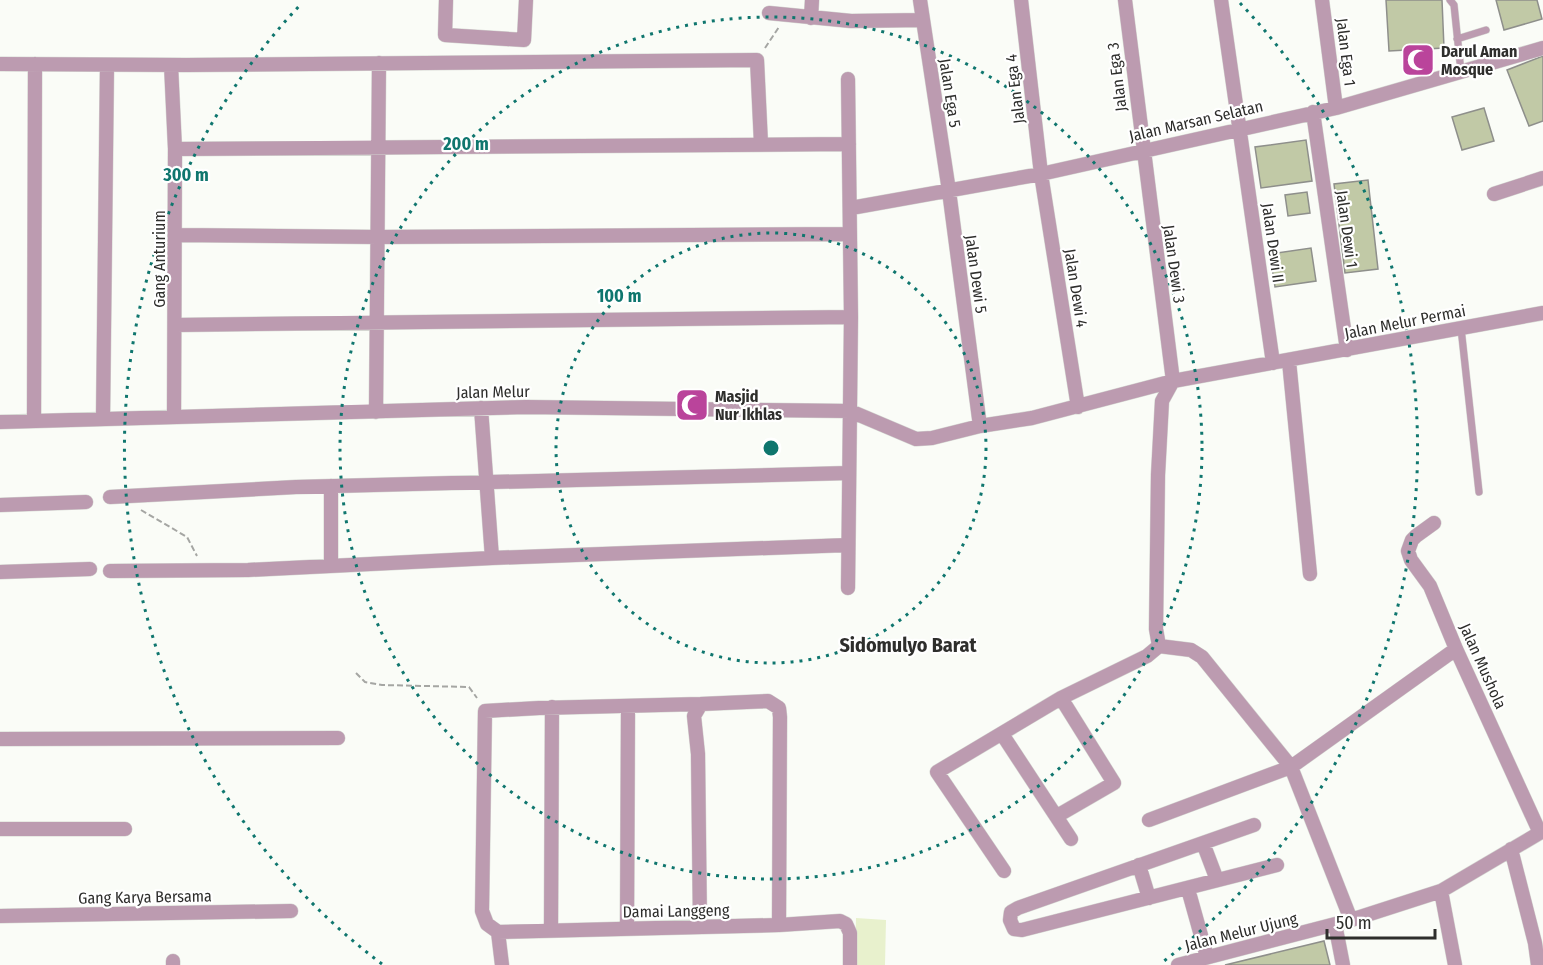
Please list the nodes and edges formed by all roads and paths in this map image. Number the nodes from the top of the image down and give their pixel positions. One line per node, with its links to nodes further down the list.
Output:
1 (447, 0): 2 (street)
2 (525, 0)
3 (812, 0): 12 (street)
4 (920, 0): 13 (street, Jalan Ega 5)
5 (1021, 0): 33 (street, Jalan Ega 4)
6 (1125, 0): 32 (street, Jalan Ega 3)
7 (1221, 0): 27 (street, Jalan Dewi II)
8 (1322, 0): 25 (street, Jalan Ega 1)
9 (1450, 0): 15 (lane)
10 (770, 13): 11 (street)
11 (787, 15): 12 (street); 17 (path)
12 (811, 18): 13 (street)
13 (923, 20): 35 (street, Jalan Ega 5)
14 (1486, 30): 15 (lane)
15 (1457, 39): 23 (lane)
16 (1543, 48): 23 (street, Jalan Marsan Selatan)
17 (757, 60): 18 (street); 28 (street)
18 (379, 63): 22 (street); 30 (street)
19 (0, 64): 20 (street)
20 (35, 64): 21 (street); 56 (street)
21 (107, 65): 22 (street); 55 (street)
22 (171, 65): 31 (street, Gang Anturium)
23 (1461, 72): 25 (street, Jalan Marsan Selatan)
24 (848, 79): 29 (street)
25 (1336, 108): 26 (street, Jalan Marsan Selatan)
26 (1313, 112): 27 (street, Jalan Marsan Selatan); 46 (street, Jalan Dewi 1)
27 (1240, 128): 32 (street, Jalan Marsan Selatan); 48 (street, Jalan Dewi II)
28 (761, 144): 29 (street); 30 (street)
29 (849, 144): 37 (street)
30 (379, 148): 31 (street); 40 (street)
31 (175, 149): 39 (street, Gang Anturium)
32 (1143, 150): 33 (street, Jalan Marsan Selatan); 49 (street, Jalan Dewi 3)
33 (1041, 174): 35 (street, Jalan Marsan Selatan); 50 (street, Jalan Dewi 4)
34 (1543, 178): 36 (street)
35 (948, 191): 37 (street, Jalan Marsan Selatan); 58 (street, Jalan Dewi 5)
36 (1494, 194)
37 (851, 208): 38 (street)
38 (850, 234): 40 (street); 42 (street)
39 (176, 235): 40 (street); 44 (street, Gang Anturium)
40 (378, 237): 43 (street)
41 (1543, 313): 45 (street, Jalan Melur Permai)
42 (851, 317): 43 (street); 52 (street)
43 (377, 322): 44 (street); 53 (street)
44 (176, 325): 54 (street, Gang Anturium)
45 (1461, 328): 46 (street, Jalan Melur Permai); 62 (lane)
46 (1347, 350): 47 (street, Jalan Melur Permai)
47 (1289, 361): 48 (street, Jalan Melur Permai); 75 (street)
48 (1273, 363): 49 (street, Jalan Melur Permai)
49 (1173, 381): 50 (street, Jalan Melur); 77 (street)
50 (1078, 407): 58 (street, Jalan Melur)
51 (481, 408): 52 (street, Jalan Melur); 53 (street, Jalan Melur); 60 (street)
52 (849, 411): 58 (street, Jalan Melur); 59 (street)
53 (376, 412): 54 (street, Jalan Melur)
54 (174, 417): 55 (street, Jalan Melur)
55 (103, 419): 56 (street, Jalan Melur)
56 (34, 421): 57 (street, Jalan Melur)
57 (0, 422)
58 (980, 426)
59 (849, 473): 60 (street); 68 (street)
60 (486, 484): 61 (street); 69 (street)
61 (331, 486): 63 (street); 70 (street)
62 (1479, 492)
63 (110, 497)
64 (86, 502): 65 (street)
65 (0, 505)
66 (138, 508): 72 (path)
67 (1434, 523): 78 (street, Jalan Mushola)
68 (848, 545): 69 (street); 76 (street)
69 (492, 558): 70 (street)
70 (331, 566): 72 (street)
71 (90, 569): 74 (street)
72 (203, 570): 73 (street)
73 (110, 571)
74 (0, 572)
75 (1310, 573)
76 (848, 588)
77 (1160, 646): 80 (street); 88 (street)
78 (1456, 649): 88 (street); 94 (street, Jalan Mushola)
79 (356, 673): 84 (path)
80 (1061, 698): 85 (street); 89 (street)
81 (700, 704): 83 (street); 109 (street); 110 (street)
82 (552, 707): 83 (street); 84 (street); 112 (street)
83 (628, 707): 111 (street)
84 (485, 711): 113 (street)
85 (1002, 734): 89 (street); 100 (street)
86 (338, 738): 87 (street)
87 (0, 739)
88 (1291, 767): 90 (street); 107 (street)
89 (1057, 816): 95 (street)
90 (1149, 820)
91 (1254, 825): 96 (street)
92 (0, 829): 93 (street)
93 (125, 829)
94 (1541, 832): 97 (street, Jalan Melur Ujung)
95 (1071, 839)
96 (1203, 843): 98 (street); 101 (street)
97 (1511, 849): 103 (street, Jalan Melur Ujung); 120 (street)
98 (1139, 865): 104 (street); 104 (street)
99 (1277, 865): 101 (street)
100 (1004, 871)
101 (1217, 880): 102 (street)
102 (1188, 889): 104 (street); 114 (street)
103 (1441, 891): 107 (street, Jalan Melur Ujung); 119 (street)
104 (1149, 898)
105 (291, 911): 106 (street, Gang Karya Bersama)
106 (0, 916)
107 (1351, 920): 108 (street, Jalan Melur Ujung)
108 (1335, 924): 114 (street, Jalan Melur Ujung); 118 (street)
109 (779, 925): 110 (street, Damai Langgeng); 116 (street, Damai Langgeng)
110 (700, 926): 111 (street, Damai Langgeng)
111 (627, 928): 112 (street, Damai Langgeng)
112 (551, 930): 113 (street, Damai Langgeng)
113 (498, 932): 115 (street)
114 (1207, 957): 117 (street, Jalan Melur Ujung)
115 (502, 965)
116 (849, 965)
117 (1178, 965)
118 (1343, 965)
119 (1455, 965)
120 (1538, 965)

